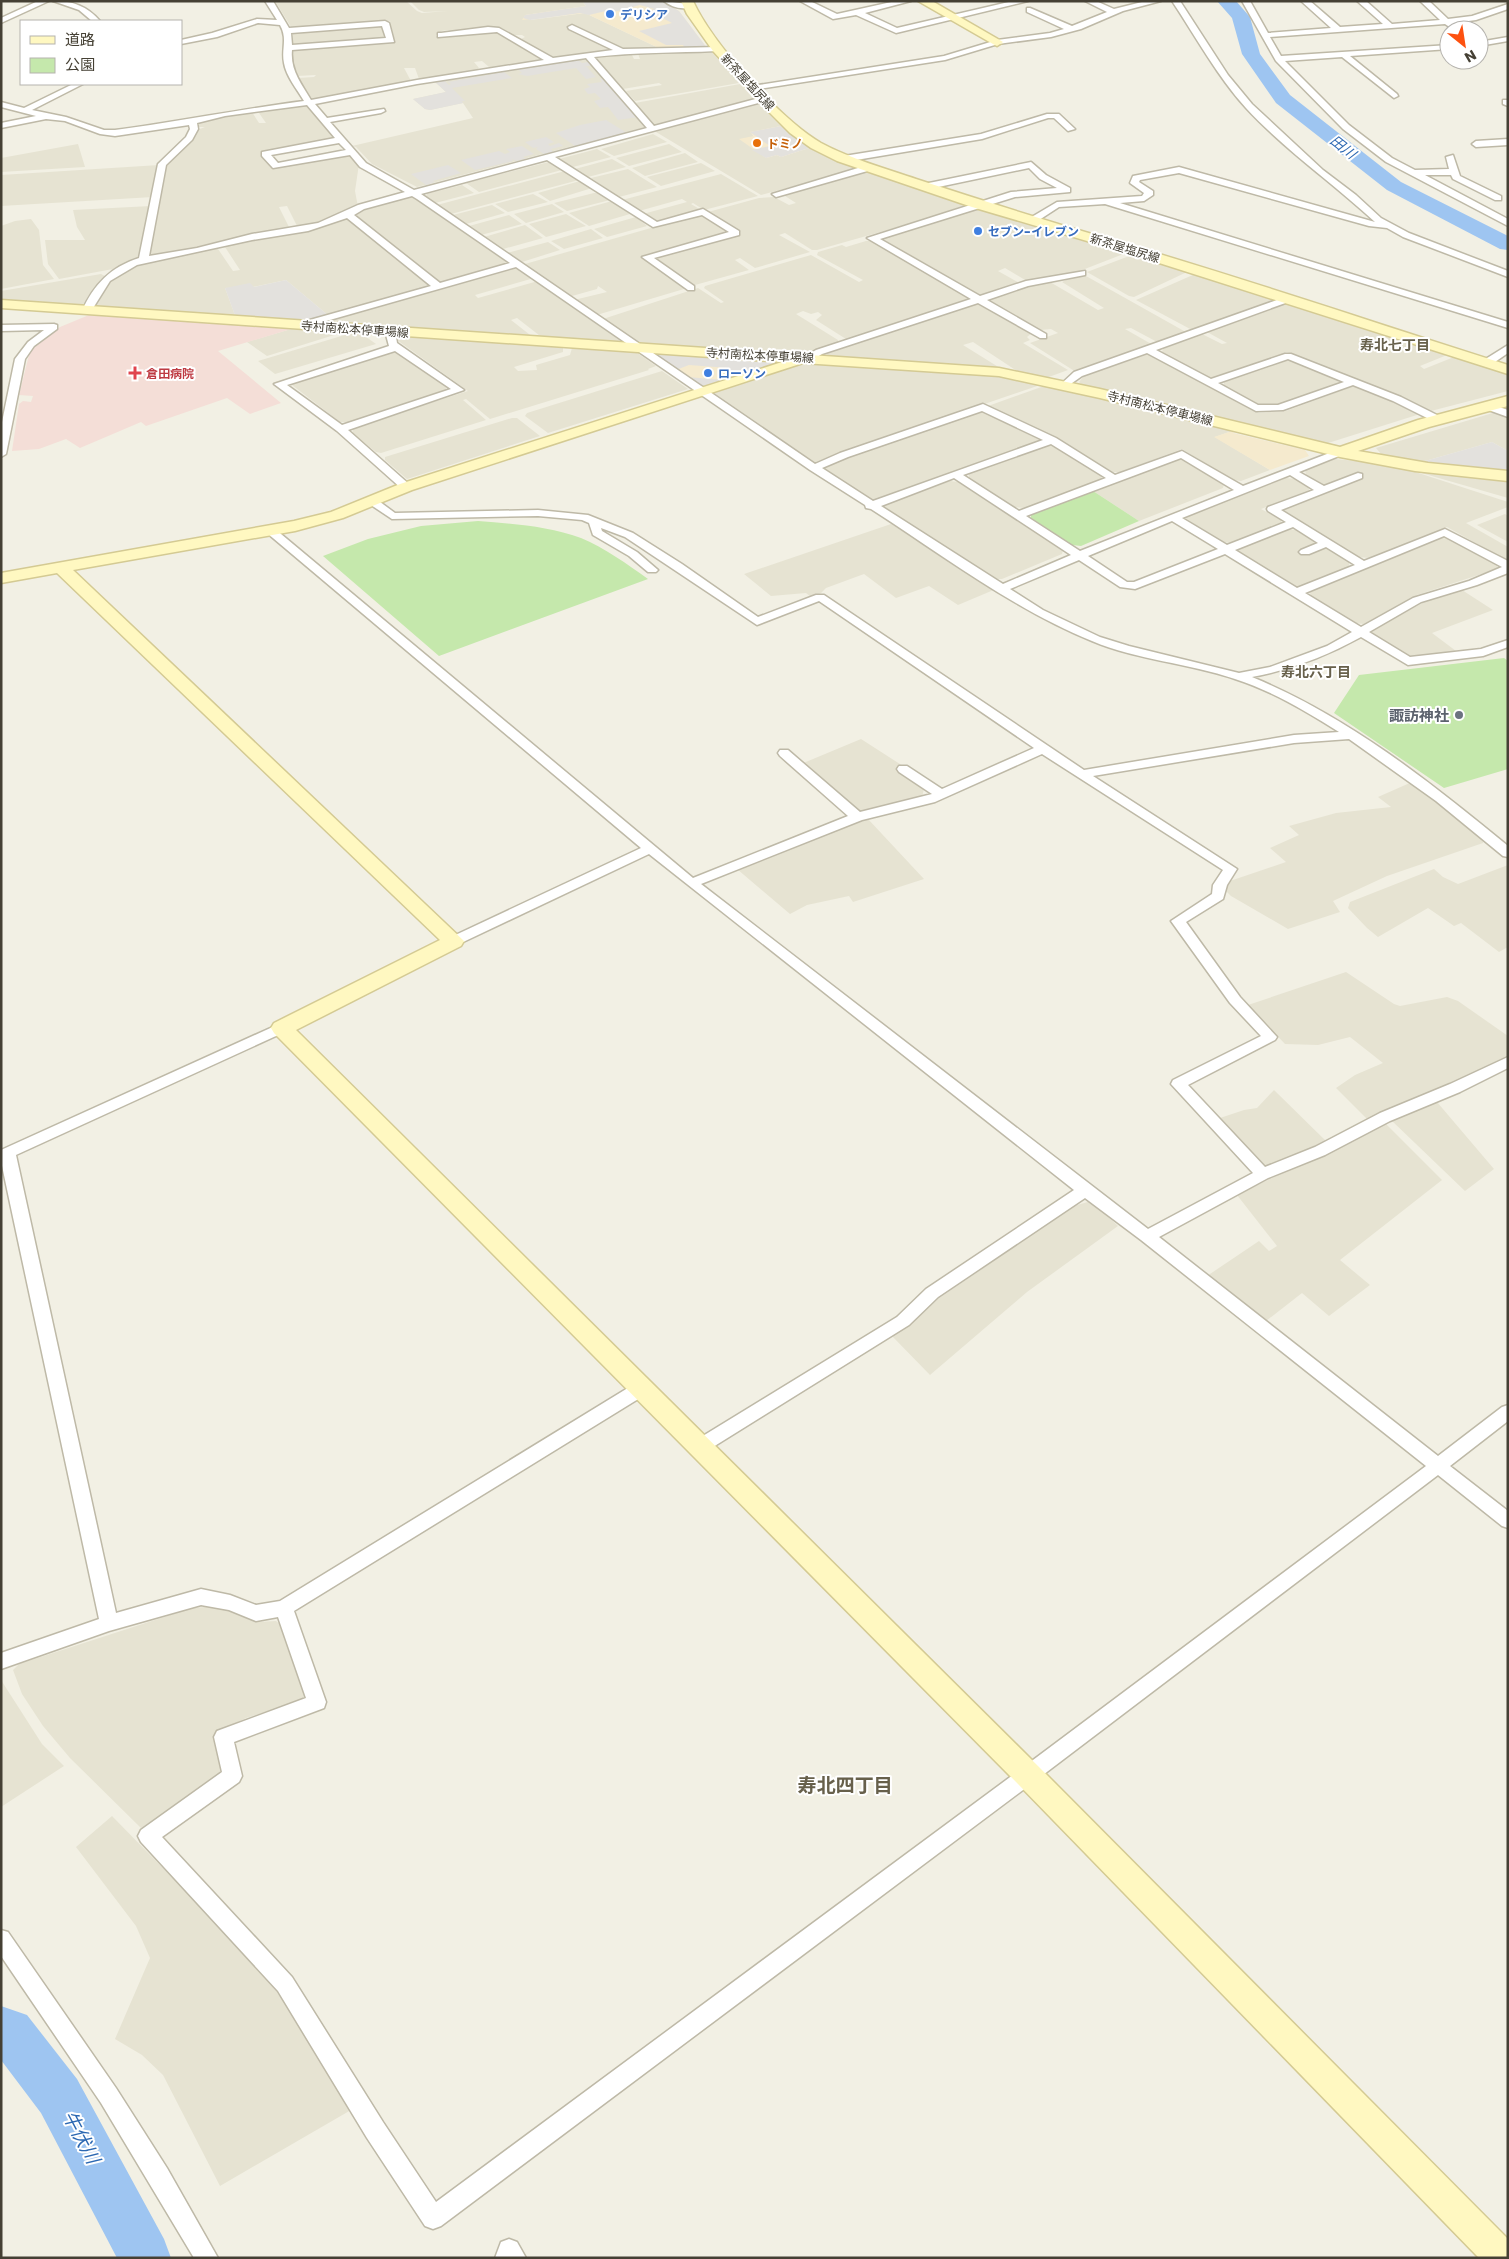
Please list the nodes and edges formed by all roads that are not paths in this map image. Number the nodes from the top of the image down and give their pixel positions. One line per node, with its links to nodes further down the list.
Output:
1 (45, 1): 25 (street)
2 (57, 1): 22 (street)
3 (269, 1): 28 (street)
4 (668, 1): 16 (street)
5 (804, 1): 20 (street)
6 (907, 1): 20 (street)
7 (923, 1): 21 (street)
8 (1024, 1): 21 (street)
9 (1089, 1): 19 (street)
10 (1157, 1): 19 (street)
11 (1176, 1): 81 (street)
12 (1246, 1): 33 (street)
13 (1305, 1): 31 (street)
14 (1361, 1): 27 (street)
15 (1424, 1): 23 (street)
16 (688, 3): 40 (street, 新茶屋塩尻線)
17 (1508, 6): 24 (street)
18 (1030, 10): 30 (street)
19 (1112, 12): 30 (street)
20 (859, 13): 21 (street)
21 (953, 18): 36 (street)
22 (95, 20)
23 (1444, 20)
24 (1460, 20)
25 (1, 21)
26 (1439, 22): 27 (street)
27 (1390, 26): 31 (street)
28 (285, 27): 35 (street); 39 (street); 39 (street)
29 (572, 27): 41 (street)
30 (1071, 29): 36 (street)
31 (1339, 30): 33 (street)
32 (441, 35): 45 (street)
33 (1267, 35): 44 (street)
34 (1508, 39): 37 (street)
35 (182, 42)
36 (997, 42): 47 (street)
37 (1489, 42)
38 (1439, 47): 43 (street)
39 (288, 48): 50 (street)
40 (717, 49): 41 (street); 47 (street, 新茶屋塩尻線)
41 (623, 51): 42 (street)
42 (588, 55): 45 (street); 59 (street)
43 (1344, 55): 44 (street); 48 (street)
44 (1280, 59): 69 (street)
45 (552, 61): 50 (street)
46 (77, 85): 52 (street)
47 (752, 88): 49 (street, 新茶屋塩尻線)
48 (1394, 96)
49 (763, 99): 59 (street); 66 (street, 新茶屋塩尻線)
50 (309, 103): 55 (street); 56 (street)
51 (1, 104): 52 (street)
52 (26, 110): 54 (street)
53 (380, 111): 55 (street)
54 (47, 117): 56 (street); 57 (street)
55 (324, 121): 60 (street)
56 (193, 122): 82 (street)
57 (1, 126)
58 (1071, 129): 66 (street)
59 (653, 130): 64 (street)
60 (340, 140): 63 (street); 63 (street)
61 (1508, 142): 62 (street)
62 (1476, 144)
63 (352, 152): 71 (street)
64 (549, 157): 71 (street); 87 (street)
65 (1450, 158): 68 (street)
66 (844, 159): 67 (street, 新茶屋塩尻線)
67 (868, 168): 70 (street, 新茶屋塩尻線); 72 (street)
68 (1453, 172): 69 (street); 74 (street)
69 (1413, 173): 77 (street)
70 (924, 187): 76 (street, 新茶屋塩尻線); 76 (street)
71 (414, 193): 78 (street); 83 (street)
72 (776, 194)
73 (1508, 196): 74 (street)
74 (1498, 198): 77 (street)
75 (1102, 200): 79 (street); 81 (street); 93 (street)
76 (977, 204): 79 (street, 新茶屋塩尻線); 89 (street)
77 (1472, 205): 80 (street)
78 (348, 215): 82 (street); 86 (street)
79 (1033, 220): 88 (street, 新茶屋塩尻線)
80 (1508, 223)
81 (1387, 226): 85 (street)
82 (144, 258): 91 (street)
83 (518, 264): 86 (street); 98 (street)
84 (1082, 273): 89 (street)
85 (1508, 274)
86 (439, 286): 92 (street)
87 (692, 288)
88 (1288, 298): 100 (street); 102 (street, 新茶屋塩尻線)
89 (981, 299): 96 (street); 101 (street)
90 (1, 304): 91 (street, 寺村南松本停車場線)
91 (86, 311): 92 (street, 寺村南松本停車場線)
92 (302, 325): 95 (street, 寺村南松本停車場線)
93 (1508, 325)
94 (1, 328): 115 (street)
95 (390, 331): 97 (street); 98 (street, 寺村南松本停車場線)
96 (1043, 336)
97 (396, 347): 112 (street); 112 (street)
98 (637, 348): 101 (street, 寺村南松本停車場線); 107 (street)
99 (1508, 348): 102 (street)
100 (1149, 350): 105 (street); 106 (street)
101 (809, 358): 106 (street, 寺村南松本停車場線); 107 (street)
102 (1488, 362): 103 (street, 新茶屋塩尻線)
103 (1508, 370)
104 (1353, 382): 105 (street); 105 (street); 111 (street)
105 (1210, 383)
106 (1065, 385): 114 (street, 寺村南松本停車場線)
107 (700, 392): 116 (street); 122 (street)
108 (1508, 401): 109 (street)
109 (1487, 406): 110 (street); 111 (street)
110 (1508, 414)
111 (1437, 419): 114 (street)
112 (341, 429): 122 (street)
113 (1052, 440): 116 (street); 118 (street); 121 (street)
114 (1340, 452): 117 (street); 120 (street, 寺村南松本停車場線)
115 (1, 454)
116 (814, 468): 126 (street)
117 (1290, 471): 123 (street); 124 (street)
118 (955, 474): 126 (street); 127 (street)
119 (1358, 476): 124 (street)
120 (1508, 476)
121 (1114, 479): 123 (street); 127 (street)
122 (406, 487): 125 (street)
123 (1242, 490): 128 (street)
124 (1323, 490): 130 (street)
125 (372, 502): 129 (street); 131 (street)
126 (870, 506): 141 (street)
127 (1018, 515): 135 (street)
128 (1173, 517): 133 (street); 135 (street)
129 (594, 521): 139 (street); 147 (street)
130 (1293, 523): 132 (street); 133 (street)
131 (270, 531): 137 (street); 153 (street)
132 (1327, 543): 134 (street); 136 (street)
133 (1226, 550): 135 (street); 142 (street)
134 (1305, 552)
135 (1080, 556): 141 (street)
136 (1364, 566): 138 (street); 142 (street)
137 (60, 567): 140 (street); 156 (street)
138 (1508, 568): 143 (street)
139 (652, 570)
140 (1, 578)
141 (1002, 588): 145 (street)
142 (1296, 593): 143 (street)
143 (1360, 633): 144 (street); 145 (street)
144 (1508, 643)
145 (1238, 676): 146 (street)
146 (1352, 735): 150 (street); 154 (street)
147 (1043, 749): 150 (street); 151 (street)
148 (784, 754): 152 (street)
149 (903, 769): 151 (street)
150 (1081, 774): 160 (street)
151 (941, 794): 152 (street)
152 (857, 817): 155 (street)
153 (649, 849): 155 (street); 156 (street)
154 (1508, 853)
155 (691, 883): 161 (street)
156 (454, 941): 157 (street)
157 (282, 1028): 159 (street); 163 (street)
158 (1508, 1062): 160 (street)
159 (5, 1155): 169 (street)
160 (1263, 1174): 162 (street)
161 (1085, 1190): 162 (street); 165 (street)
162 (1147, 1236): 166 (street)
163 (642, 1388): 165 (street); 168 (street)
164 (1508, 1412): 166 (street)
165 (698, 1447): 171 (street)
166 (1438, 1466): 167 (street); 171 (street)
167 (1508, 1521)
168 (284, 1608): 169 (street); 171 (street)
169 (109, 1623): 170 (street)
170 (1, 1661)
171 (1028, 1776): 173 (street)
172 (1, 1938): 174 (street)
173 (1500, 2257)
174 (206, 2258)
175 (506, 2258): 176 (street)
176 (515, 2258)

